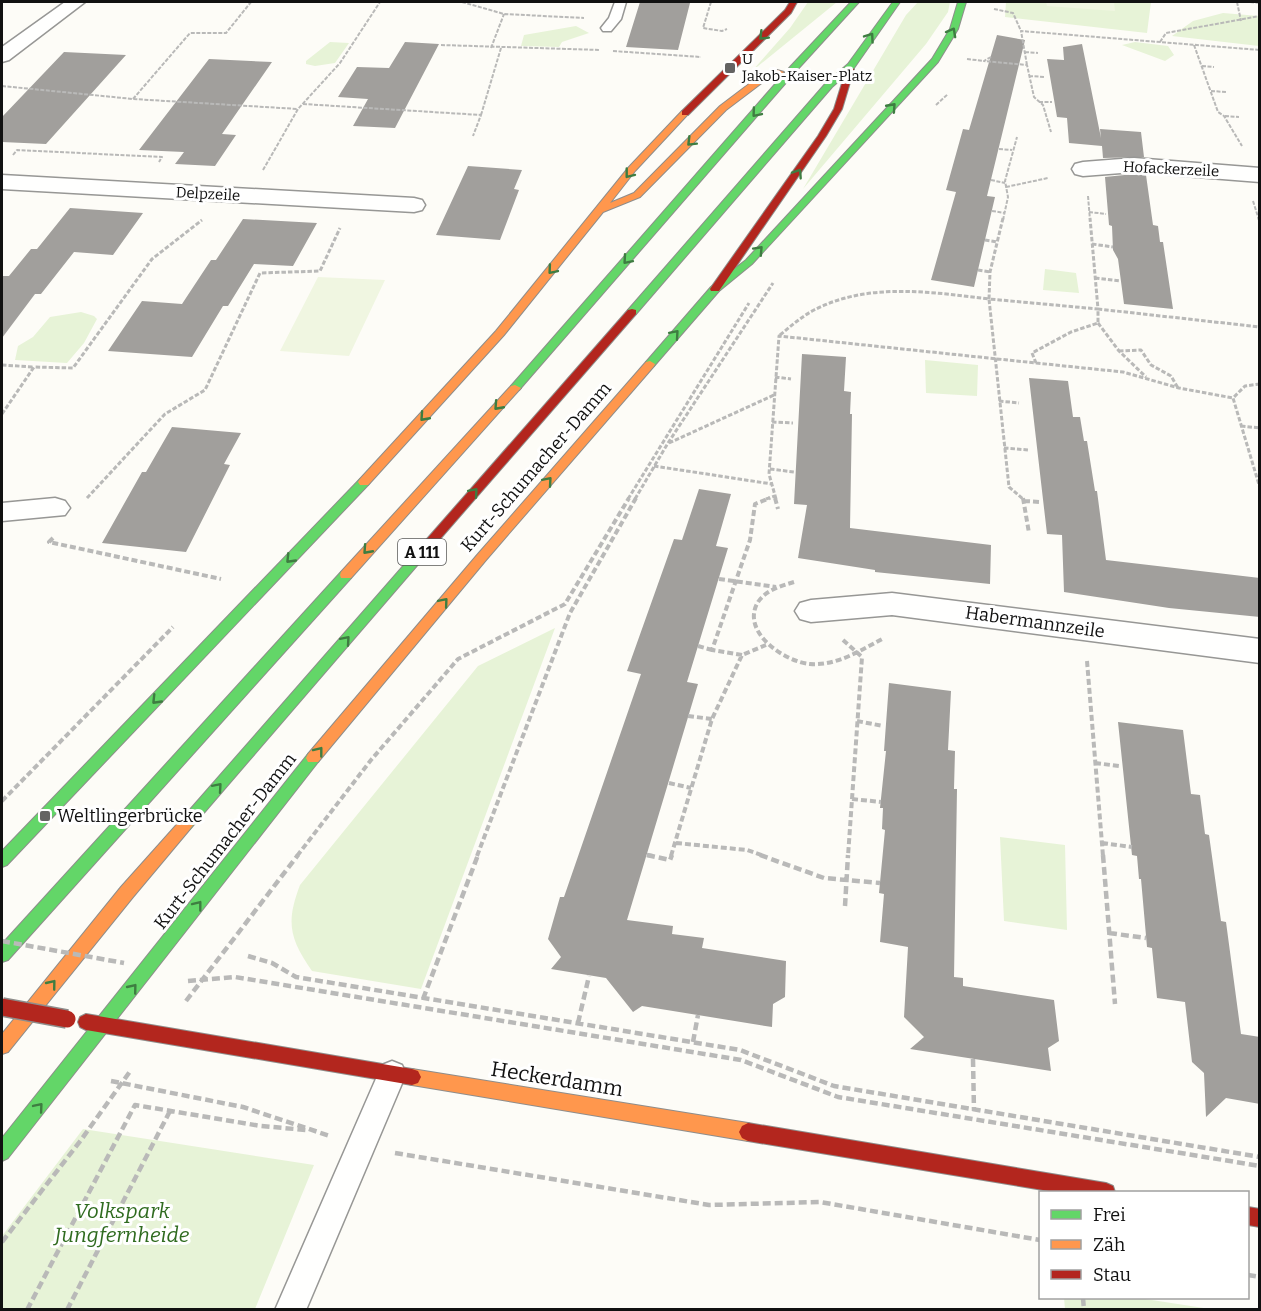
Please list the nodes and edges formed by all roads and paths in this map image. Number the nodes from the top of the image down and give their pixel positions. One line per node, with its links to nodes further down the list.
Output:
1 (76, 2): 30 (street)
2 (251, 2): 45 (path)
3 (380, 2): 48 (path)
4 (462, 2): 15 (path)
5 (620, 2): 18 (lane)
6 (711, 2): 19 (path)
7 (793, 2): 71 (main road, one-way to 71)
8 (855, 2): 38 (main road, A 111)
9 (896, 2): 35 (main road, A 111, one-way to 9)
10 (962, 2): 86 (main road, Kurt-Schumacher-Damm, one-way to 10)
11 (1237, 2): 17 (path)
12 (1250, 2): 13 (path)
13 (1260, 3)
14 (994, 9): 20 (path)
15 (504, 14): 18 (path); 24 (path)
16 (1260, 16): 17 (path)
17 (1241, 21): 21 (path)
18 (611, 23)
19 (730, 28)
20 (1022, 31): 21 (path); 27 (path)
21 (1160, 42): 23 (path)
22 (441, 45): 24 (path)
23 (1194, 45): 26 (path); 36 (path)
24 (491, 48): 25 (path)
25 (501, 48): 29 (path); 51 (path)
26 (1260, 50)
27 (1025, 52): 28 (path); 34 (path)
28 (1038, 53)
29 (692, 55)
30 (2, 56)
31 (991, 57): 33 (path)
32 (969, 59): 33 (path)
33 (984, 59): 34 (path)
34 (1027, 65): 39 (path)
35 (850, 66): 86 (main road, one-way to 35); 175 (main road, A 111, one-way to 35)
36 (1202, 66): 37 (path); 42 (path)
37 (1214, 67)
38 (794, 68): 71 (main road, one-way to 71); 162 (main road, A 111, one-way to 162)
39 (1029, 76): 40 (path); 46 (path)
40 (1045, 77)
41 (2, 86): 45 (path)
42 (1210, 91): 43 (path); 52 (path)
43 (1226, 92)
44 (948, 94): 49 (path)
45 (133, 99): 50 (path)
46 (1039, 102): 47 (path); 54 (path)
47 (1052, 102)
48 (303, 104): 50 (path); 51 (path)
49 (935, 106)
50 (298, 109): 68 (path)
51 (481, 115): 55 (path)
52 (1224, 116): 53 (path); 58 (path)
53 (1239, 117)
54 (1051, 132)
55 (473, 136)
56 (1017, 137): 59 (path)
57 (999, 148): 59 (path)
58 (1244, 148)
59 (1012, 150): 67 (path)
60 (12, 156): 61 (path)
61 (158, 164)
62 (1260, 175): 65 (street, Hofackerzeile)
63 (1048, 178): 67 (path)
64 (991, 180): 67 (path)
65 (1085, 180): 74 (path)
66 (2, 182): 68 (street, Delpzeile)
67 (1006, 185): 73 (path)
68 (248, 196): 69 (street, Delpzeile)
69 (354, 201): 70 (street, Delpzeile); 126 (path)
70 (414, 205)
71 (602, 209): 155 (main road, one-way to 155)
72 (992, 211): 73 (path)
73 (1005, 213): 78 (path)
74 (1089, 213): 75 (path); 79 (path)
75 (1106, 214)
76 (206, 217): 97 (path)
77 (985, 240): 78 (path)
78 (998, 242): 82 (path)
79 (1092, 244): 80 (path); 84 (path)
80 (1113, 247)
81 (978, 270): 82 (path)
82 (990, 272): 87 (path)
83 (779, 274): 112 (path)
84 (1095, 278): 85 (path); 89 (path)
85 (1120, 281)
86 (715, 288): 173 (main road, Kurt-Schumacher-Damm, one-way to 86)
87 (989, 298): 89 (path); 92 (path); 94 (path)
88 (750, 302): 164 (path)
89 (1098, 309): 90 (path); 91 (path)
90 (1098, 323): 93 (path); 95 (path)
91 (1260, 327)
92 (779, 336): 94 (path); 98 (path)
93 (1119, 351): 99 (path); 102 (path)
94 (994, 360): 95 (path); 105 (path)
95 (1036, 363): 99 (path)
96 (2, 365): 97 (path)
97 (33, 367): 107 (path)
98 (775, 377): 100 (path); 103 (path)
99 (1146, 377): 102 (path)
100 (791, 378)
101 (1260, 384): 104 (path)
102 (1179, 388): 104 (path)
103 (774, 394): 108 (path); 112 (path)
104 (1233, 398): 110 (path)
105 (999, 401): 106 (path); 113 (path)
106 (1019, 403)
107 (2, 414)
108 (772, 422): 109 (path); 116 (path)
109 (793, 423)
110 (1241, 426): 111 (path); 118 (path)
111 (1260, 428)
112 (668, 443): 115 (path)
113 (1004, 448): 114 (path); 122 (path)
114 (1029, 450)
115 (654, 466): 119 (path); 168 (path)
116 (770, 469): 117 (path); 119 (path)
117 (794, 472)
118 (1257, 474): 120 (path)
119 (772, 484): 121 (path)
120 (1260, 488)
121 (775, 496): 124 (path); 130 (path)
122 (1024, 501): 123 (path); 127 (path)
123 (1041, 502)
124 (778, 509)
125 (2, 512): 126 (street)
126 (64, 516): 128 (path)
127 (1029, 533)
128 (221, 579)
129 (719, 579): 130 (path)
130 (736, 581): 131 (path); 136 (path)
131 (776, 587)
132 (811, 611): 133 (street, Habermannzeile); 142 (path)
133 (1084, 628): 137 (street, Habermannzeile); 144 (path)
134 (766, 645): 138 (path)
135 (698, 646): 136 (path)
136 (712, 650): 138 (path)
137 (1260, 651)
138 (742, 655): 141 (path)
139 (90, 712): 149 (path)
140 (688, 716): 141 (path)
141 (712, 719): 147 (path)
142 (857, 721): 143 (path); 148 (path)
143 (883, 726)
144 (1095, 763): 145 (path); 152 (path)
145 (1119, 766)
146 (669, 783): 147 (path)
147 (692, 788): 151 (path)
148 (852, 799): 150 (path); 156 (path)
149 (2, 801)
150 (881, 802)
151 (676, 843): 154 (path); 156 (path)
152 (1102, 843): 153 (path); 159 (path)
153 (1132, 848)
154 (647, 855)
155 (2, 861)
156 (846, 880): 157 (path); 158 (path)
157 (880, 883)
158 (845, 906)
159 (1109, 933): 160 (path); 169 (path)
160 (1146, 938)
161 (2, 941): 165 (path, bridge)
162 (2, 955)
163 (248, 956): 168 (path)
164 (220, 958)
165 (124, 963)
166 (590, 976): 172 (path)
167 (258, 981): 186 (path)
168 (423, 999): 172 (path)
169 (1116, 1004)
170 (2, 1007): 173 (main road, Heckerdamm, bridge)
171 (698, 1015): 174 (path)
172 (578, 1023): 174 (path)
173 (103, 1025): 177 (main road, Heckerdamm); 184 (main road, Kurt-Schumacher-Damm, one-way to 173)
174 (693, 1042): 181 (path)
175 (2, 1046)
176 (974, 1059): 181 (path)
177 (392, 1074): 183 (lane); 187 (main road, Heckerdamm)
178 (178, 1094): 182 (path)
179 (108, 1100): 189 (path)
180 (170, 1111): 182 (path); 190 (path); 191 (path)
181 (974, 1111): 185 (path)
182 (315, 1131): 183 (path); 183 (path)
183 (360, 1143): 188 (path); 192 (lane)
184 (2, 1152)
185 (1260, 1157)
186 (1260, 1166)
187 (1100, 1191)
188 (1039, 1240)
189 (2, 1242)
190 (27, 1310)
191 (67, 1310)
192 (290, 1310)

